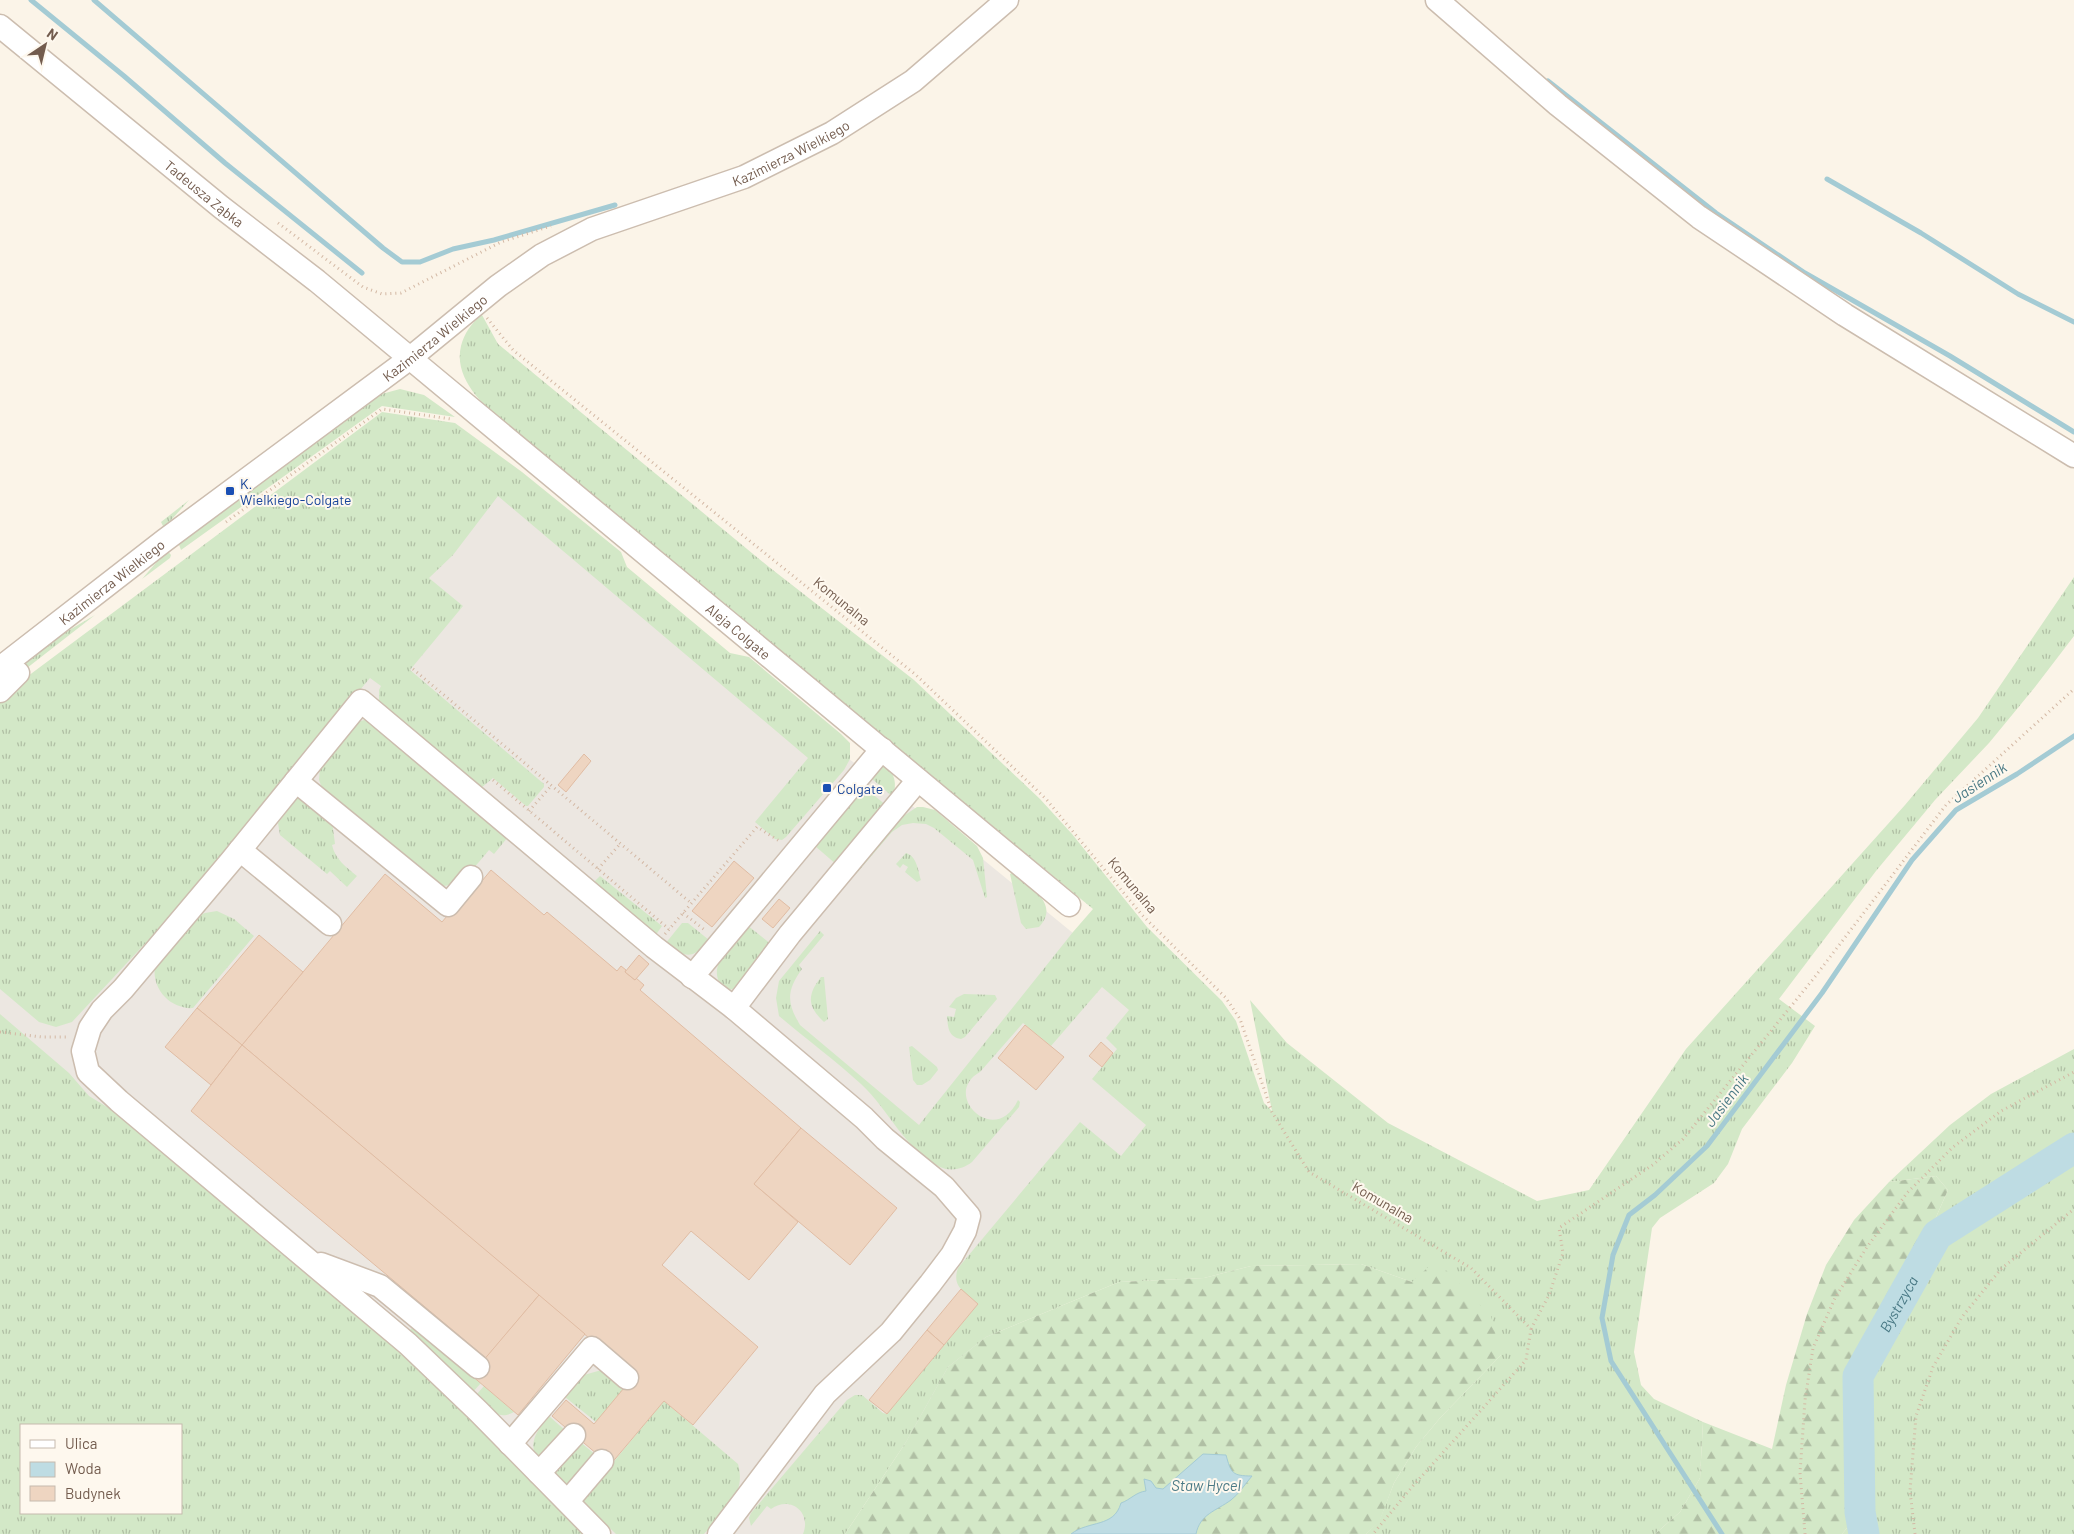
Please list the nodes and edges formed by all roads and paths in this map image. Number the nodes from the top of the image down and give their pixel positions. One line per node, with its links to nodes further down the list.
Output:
1 (1006, 0): 6 (street, Kazimierza Wielkiego)
2 (1437, 0): 9 (street)
3 (0, 26): 7 (street, Tadeusza Ząbka)
4 (278, 223): 5 (path)
5 (556, 225)
6 (476, 304): 7 (street, Kazimierza Wielkiego); 40 (path, Komunalna)
7 (409, 359): 12 (street, Kazimierza Wielkiego); 15 (street, Aleja Colgate)
8 (455, 420): 10 (path)
9 (2074, 456)
10 (219, 527)
11 (413, 669): 19 (path)
12 (9, 670): 14 (street, Kazimierza Wielkiego)
13 (2074, 689): 40 (path)
14 (0, 691)
15 (882, 749): 17 (street, Aleja Colgate); 31 (street)
16 (494, 780): 20 (path)
17 (918, 780): 27 (street, Aleja Colgate); 34 (street)
18 (296, 781): 23 (street); 25 (street); 32 (street)
19 (551, 786): 20 (path); 22 (path)
20 (529, 811): 24 (path)
21 (784, 843): 26 (path)
22 (620, 844): 24 (path); 26 (path)
23 (240, 850): 29 (street); 36 (street)
24 (598, 869): 30 (path)
25 (471, 877)
26 (691, 904): 28 (path)
27 (1069, 905)
28 (683, 913): 30 (path); 31 (path)
29 (330, 924)
30 (669, 929): 32 (path)
31 (721, 943): 33 (street)
32 (654, 946): 33 (street)
33 (692, 977): 34 (street)
34 (734, 1008): 49 (street)
35 (0, 1032): 36 (path)
36 (87, 1037): 39 (street)
37 (2074, 1072): 51 (path)
38 (2074, 1209): 52 (path)
39 (306, 1259): 41 (street); 44 (street)
40 (1531, 1329): 50 (path)
41 (478, 1367)
42 (627, 1378): 44 (street)
43 (574, 1434): 46 (street)
44 (510, 1444): 46 (street)
45 (602, 1461): 47 (street)
46 (539, 1474): 47 (street)
47 (568, 1501): 48 (street)
48 (599, 1534)
49 (719, 1534)
50 (1374, 1534)
51 (1805, 1534)
52 (1915, 1534)

